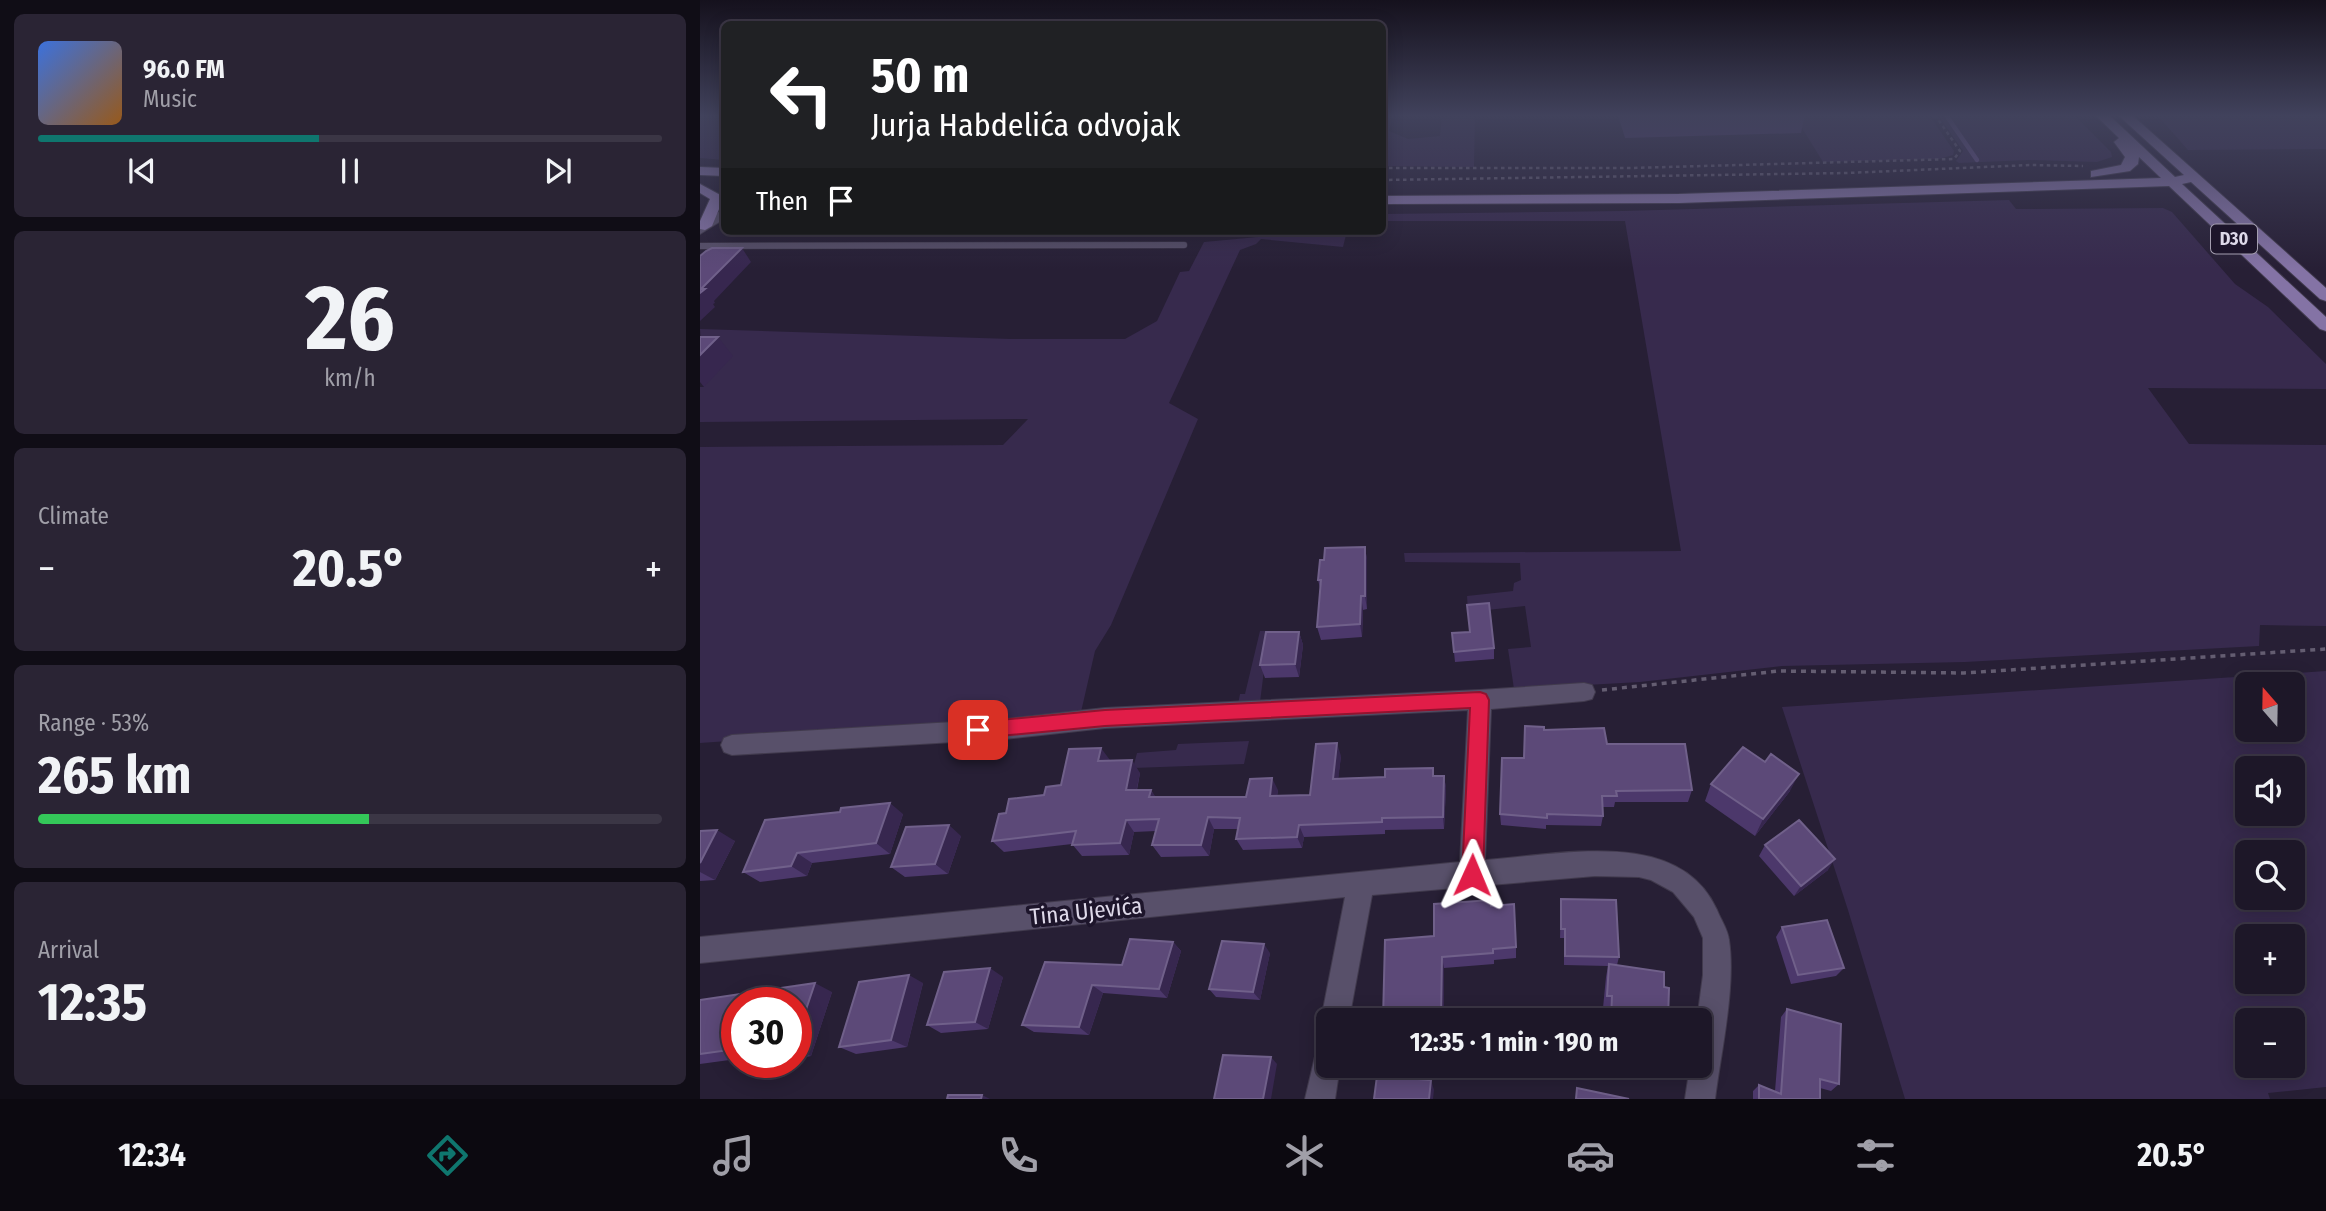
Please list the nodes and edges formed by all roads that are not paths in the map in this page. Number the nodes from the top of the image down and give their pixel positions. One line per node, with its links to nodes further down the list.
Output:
1 (2127, 166): 4 (main road)
2 (2156, 166): 7 (main road, D30)
3 (2182, 166): 8 (main road, D30)
4 (2094, 170): 7 (main road); 9 (main road)
5 (700, 171): 6 (main road)
6 (721, 172)
7 (2168, 177): 8 (main road); 12 (main road); 17 (main road, D30)
8 (2194, 177): 21 (main road, D30)
9 (1782, 181)
10 (721, 184): 11 (main road)
11 (700, 185): 18 (main road)
12 (2066, 185): 15 (main road); 17 (main road)
13 (1511, 186): 14 (main road)
14 (1386, 188)
15 (1386, 200)
16 (721, 214): 18 (main road)
17 (2208, 215): 22 (main road, D30)
18 (703, 228)
19 (1184, 245): 20 (lane)
20 (700, 246)
21 (2326, 296)
22 (2326, 326)
23 (1584, 692): 24 (street)
24 (1480, 700): 25 (street); 26 (street)
25 (732, 745)
26 (1472, 875): 27 (street, Tina Ujevića); 32 (street, Tina Ujevića)
27 (1361, 883): 28 (street, Tina Ujevića); 29 (street)
28 (700, 950)
29 (1337, 1008)
30 (1324, 1078): 31 (street)
31 (1320, 1099)
32 (1700, 1099)

